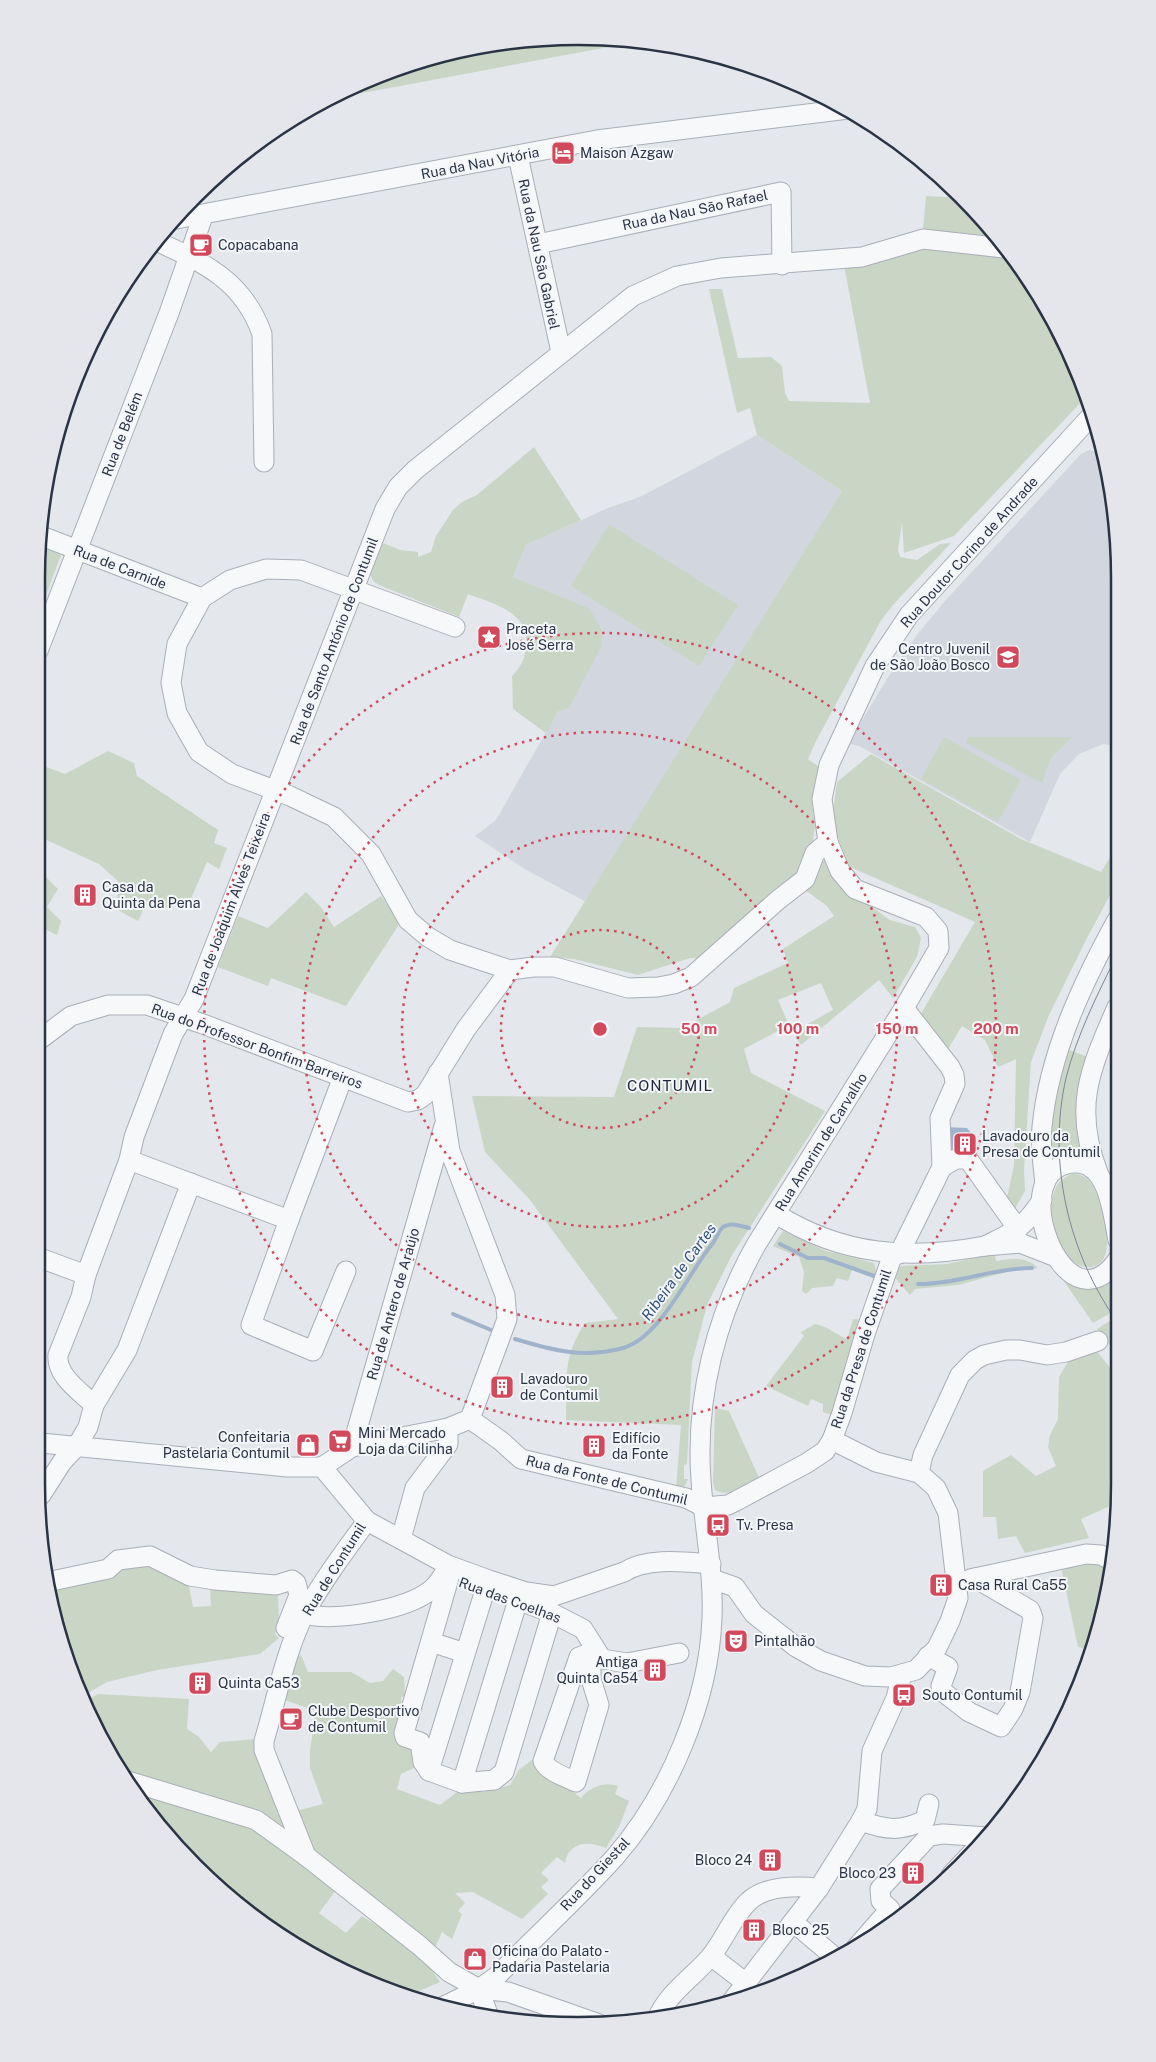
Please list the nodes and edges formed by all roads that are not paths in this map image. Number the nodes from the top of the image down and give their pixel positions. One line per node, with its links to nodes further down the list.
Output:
1 (834, 111): 2 (street, Rua da Nau Vitória)
2 (518, 156): 3 (street, Rua da Nau Vitória); 6 (street, Rua da Nau São Gabriel)
3 (202, 216): 4 (street, Rua da Nau Vitória); 8 (street, Rua de Belém)
4 (185, 218)
5 (163, 244): 8 (street)
6 (538, 244): 9 (street, Rua da Nau São Rafael); 10 (street, Rua da Nau São Gabriel)
7 (995, 247): 9 (street, Rua de Santo António de Contumil)
8 (190, 257): 12 (street); 14 (street, Rua de Belém)
9 (782, 265): 10 (street, Rua de Santo António de Contumil)
10 (561, 352): 15 (street, Rua de Santo António de Contumil)
11 (1087, 420): 20 (street, Rua Doutor Corino de Andrade)
12 (264, 462)
13 (47, 538): 14 (street, Rua de Carnide)
14 (77, 550): 16 (street, Rua de Carnide); 18 (street, Rua de Belém)
15 (354, 588): 16 (street); 17 (street); 19 (street, Rua de Santo António de Contumil)
16 (202, 598): 19 (street)
17 (455, 627)
18 (45, 632)
19 (275, 790): 22 (street); 24 (street, Rua de Joaquim Alves Teixeira)
20 (828, 842): 22 (street); 23 (street, Rua Amorim de Carvalho)
21 (1111, 930): 34 (street)
22 (510, 970): 27 (street, Rua do Professor Bonfim Barreiros)
23 (904, 1008): 31 (street, Rua da Presa de Contumil); 36 (street, Rua Amorim de Carvalho)
24 (184, 1017): 26 (street, Rua do Professor Bonfim Barreiros); 28 (street, Rua do Professor Bonfim Barreiros); 30 (street, Rua de Joaquim Alves Teixeira)
25 (1111, 1021): 32 (street)
26 (45, 1036)
27 (438, 1073): 28 (street, Rua do Professor Bonfim Barreiros); 29 (street)
28 (343, 1077): 37 (street)
29 (444, 1126): 48 (street); 53 (street, Rua de Antero de Araújo)
30 (129, 1160): 33 (street); 45 (street, Rua de Joaquim Alves Teixeira)
31 (942, 1167): 38 (street); 40 (street, Rua da Presa de Contumil)
32 (1099, 1174): 34 (street); 35 (street)
33 (191, 1183): 37 (street); 47 (street)
34 (1044, 1192): 38 (street); 41 (street)
35 (1111, 1202)
36 (776, 1214): 40 (street); 57 (street, Rua Amorim de Carvalho)
37 (289, 1220): 44 (street)
38 (1018, 1229): 39 (street)
39 (985, 1246): 40 (street); 41 (street)
40 (896, 1254): 50 (street, Rua da Presa de Contumil)
41 (1056, 1257): 43 (street)
42 (45, 1260): 45 (street)
43 (1111, 1269)
44 (346, 1271)
45 (86, 1275): 47 (street, Rua de Joaquim Alves Teixeira)
46 (1098, 1341): 55 (street)
47 (94, 1405): 52 (street)
48 (470, 1419): 49 (street); 57 (street, Rua da Fonte de Contumil)
49 (448, 1428): 53 (street); 59 (street)
50 (832, 1440): 55 (street, Rua da Presa de Contumil); 57 (street)
51 (45, 1443): 52 (street)
52 (78, 1446): 54 (street); 56 (street)
53 (352, 1447): 54 (street)
54 (322, 1468): 58 (street, Rua de Contumil)
55 (919, 1473): 63 (street)
56 (45, 1489)
57 (704, 1507): 61 (street, Rua da Fonte de Contumil)
58 (367, 1521): 59 (street); 68 (street, Rua de Contumil)
59 (401, 1539): 62 (street)
60 (1106, 1555): 63 (street)
61 (712, 1571): 62 (street); 75 (street); 89 (street, Rua do Giestal)
62 (447, 1573): 65 (street, Rua das Coelhas); 68 (street, Rua das Coelhas); 70 (street)
63 (966, 1580): 74 (street); 74 (street)
64 (54, 1581): 69 (street)
65 (485, 1590): 66 (street, Rua das Coelhas); 71 (street)
66 (518, 1600): 67 (street, Rua das Coelhas); 77 (street)
67 (552, 1613): 73 (street, Rua das Coelhas); 77 (street)
68 (304, 1614): 69 (street, Rua de Contumil)
69 (294, 1642): 82 (street, Rua de Contumil)
70 (431, 1642): 71 (street); 76 (street)
71 (465, 1653): 76 (street)
72 (679, 1653): 73 (street)
73 (594, 1654): 73 (street)
74 (928, 1656): 75 (street)
75 (902, 1674): 80 (street)
76 (429, 1771): 77 (street)
77 (462, 1783)
78 (138, 1784): 82 (street)
79 (930, 1804): 80 (street)
80 (861, 1821): 83 (street)
81 (978, 1836): 84 (street)
82 (306, 1856): 89 (street)
83 (819, 1888): 85 (street); 87 (street)
84 (895, 1913)
85 (793, 1922): 86 (street); 88 (street)
86 (830, 1953)
87 (712, 1956): 88 (street); 93 (street)
88 (746, 1983): 90 (street)
89 (479, 1989): 91 (street, Rua do Giestal); 92 (street); 94 (street)
90 (739, 1992)
91 (452, 2002)
92 (486, 2009)
93 (663, 2010)
94 (579, 2017)

